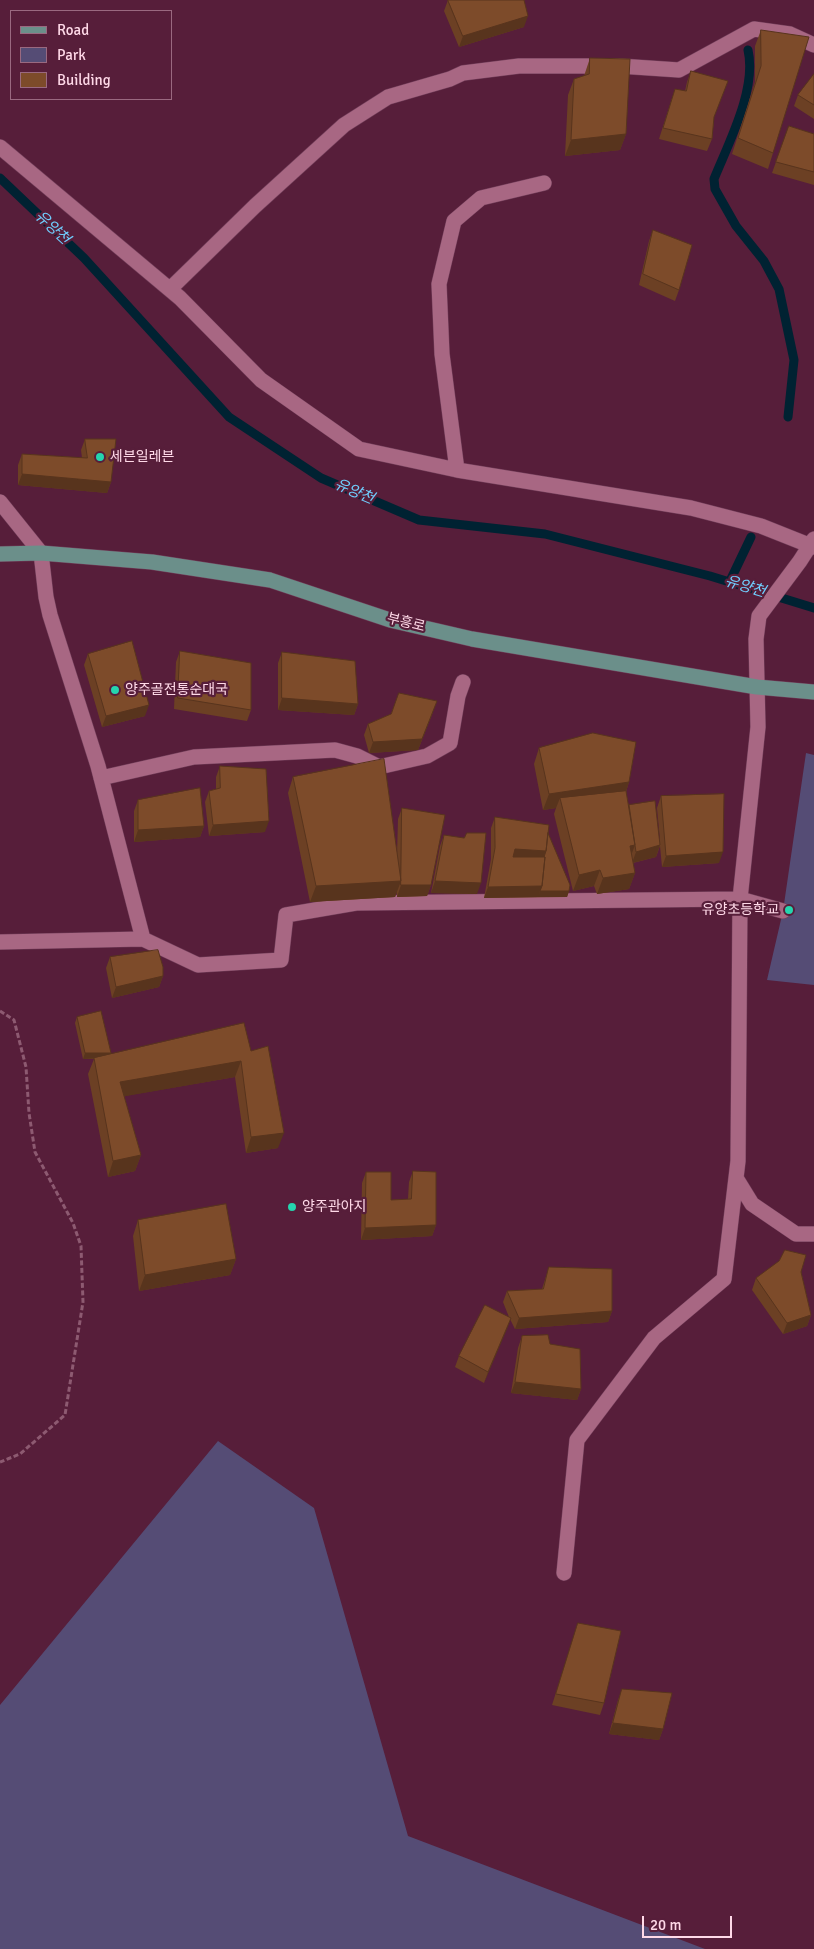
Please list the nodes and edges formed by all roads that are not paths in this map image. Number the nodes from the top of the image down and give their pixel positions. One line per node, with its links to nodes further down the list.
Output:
1 (814, 45): 4 (street)
2 (0, 147): 4 (street)
3 (544, 183): 5 (street)
4 (170, 289): 5 (street)
5 (457, 470): 7 (street)
6 (0, 502): 8 (street)
7 (813, 544): 11 (street)
8 (41, 552): 9 (main road, 부흥로); 11 (main road, 부흥로); 13 (street)
9 (0, 554)
10 (463, 682): 13 (street)
11 (757, 687): 12 (main road, 부흥로); 14 (street)
12 (814, 692)
13 (101, 778): 16 (street)
14 (740, 899): 15 (street); 16 (street); 18 (street)
15 (783, 911)
16 (143, 939): 17 (street)
17 (0, 942)
18 (736, 1178): 19 (street); 20 (street)
19 (814, 1234)
20 (564, 1573)

